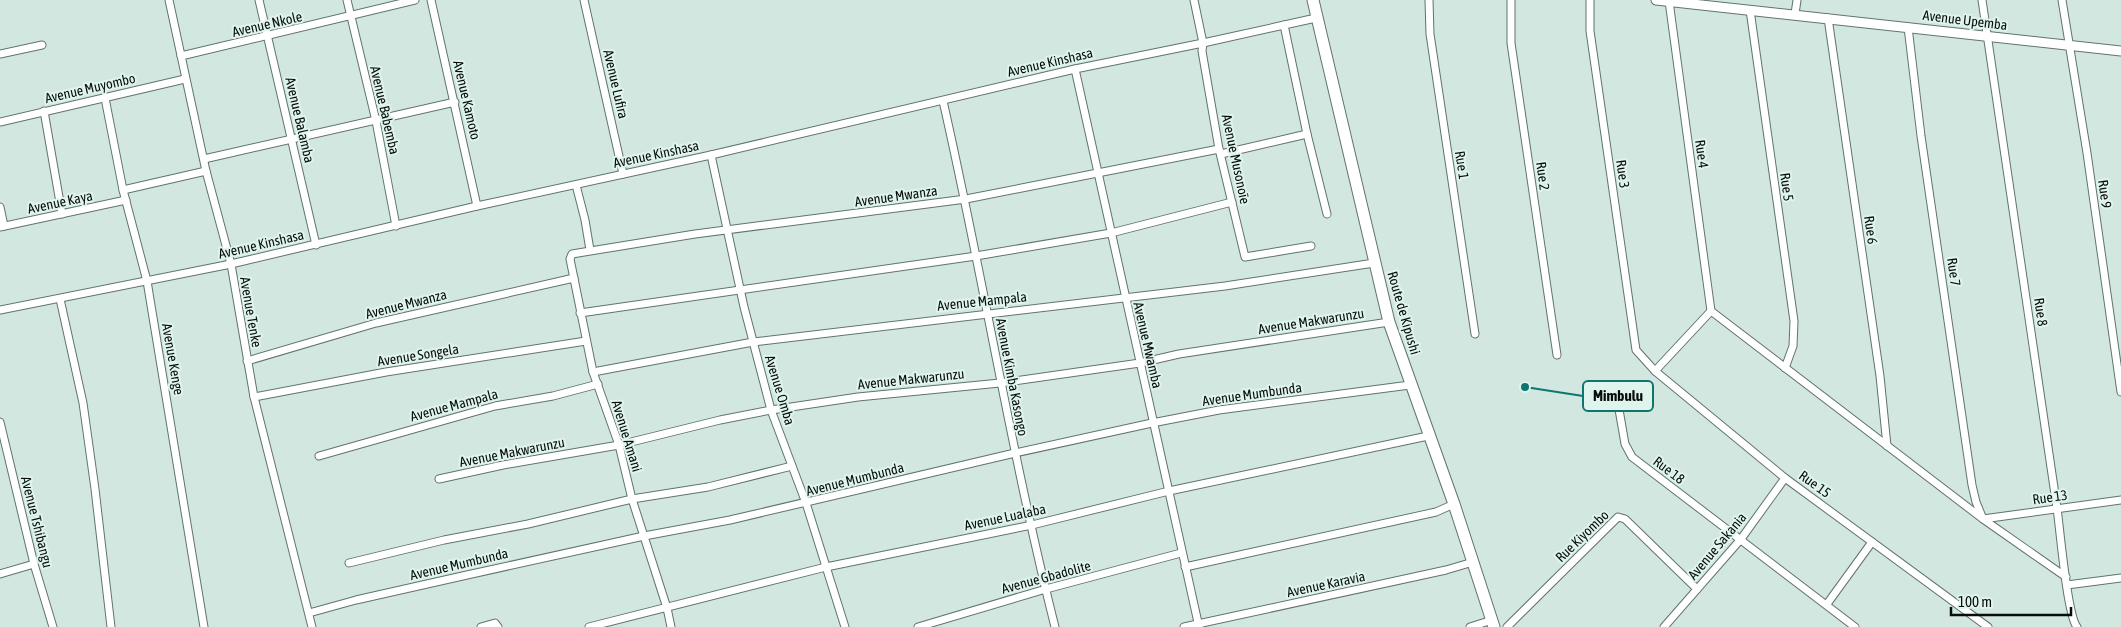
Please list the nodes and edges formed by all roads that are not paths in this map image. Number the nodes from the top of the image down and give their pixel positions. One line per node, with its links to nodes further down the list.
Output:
1 (169, 0): 31 (street, Avenue Tenke)
2 (259, 0): 24 (street, Avenue Balamba)
3 (347, 0): 19 (street, Avenue Babemba)
4 (416, 0): 19 (street, Avenue Nkole)
5 (431, 0): 36 (street, Avenue Kamoto)
6 (584, 0): 46 (street, Avenue Lufira)
7 (1194, 0): 26 (street, Avenue Musonoïe)
8 (1312, 0): 20 (highway, Route de Kipushi)
9 (1429, 0): 78 (street, Rue 1)
10 (1511, 0): 82 (street, Rue 2)
11 (1590, 0): 81 (street, Rue 3)
12 (1656, 0): 16 (street, Avenue Upemba)
13 (1797, 0): 18 (street)
14 (1982, 0): 25 (street, Rue 8)
15 (2062, 0): 28 (street, Rue 9)
16 (1669, 1): 17 (street, Avenue Upemba); 74 (street, Rue 4)
17 (1750, 10): 18 (street, Avenue Upemba); 85 (street, Rue 5)
18 (1795, 14): 21 (street, Avenue Upemba)
19 (350, 16): 24 (street, Avenue Nkole); 38 (street, Avenue Babemba)
20 (1316, 18): 22 (street, Avenue Kinshasa); 66 (highway, Route de Kipushi)
21 (1828, 18): 23 (street, Avenue Upemba); 99 (street, Rue 6)
22 (1284, 25): 26 (street, Avenue Kinshasa); 40 (street)
23 (1908, 27): 25 (street, Avenue Upemba); 111 (street, Rue 7)
24 (268, 36): 31 (street, Avenue Nkole); 41 (street, Avenue Balamba)
25 (1988, 37): 28 (street, Avenue Upemba); 110 (street, Rue 8)
26 (1203, 43): 32 (street, Avenue Kinshasa); 42 (street, Avenue Musonoïe)
27 (42, 45): 30 (street)
28 (2070, 46): 29 (street, Avenue Upemba); 91 (street, Rue 9)
29 (2121, 51)
30 (0, 54)
31 (181, 56): 33 (street, Avenue Tenke)
32 (1074, 69): 35 (street, Avenue Kinshasa); 47 (street, Avenue Mwamba)
33 (185, 79): 34 (street, Avenue Muyombo); 44 (street, Avenue Tenke)
34 (105, 98): 37 (street, Avenue Muyombo); 49 (street, Avenue Kenge)
35 (943, 101): 43 (street, Avenue Kinshasa); 50 (street, Avenue Kimba Kasongo)
36 (455, 102): 38 (street); 53 (street, Avenue Kamoto)
37 (44, 111): 39 (street, Avenue Muyombo); 55 (street)
38 (376, 121): 41 (street); 57 (street, Avenue Babemba)
39 (0, 122)
40 (1307, 134): 42 (street, Avenue Mwanza); 56 (street)
41 (291, 139): 44 (street); 61 (street, Avenue Balamba)
42 (1220, 152): 47 (street, Avenue Mwanza); 52 (street, Avenue Musonoïe)
43 (712, 155): 46 (street, Avenue Kinshasa); 59 (street, Avenue Omba)
44 (204, 159): 45 (street, Avenue Tenke)
45 (206, 171): 49 (street); 67 (street, Avenue Tenke)
46 (623, 174): 48 (street, Avenue Kinshasa)
47 (1097, 174): 50 (street, Avenue Mwanza); 60 (street, Avenue Mwamba)
48 (576, 185): 53 (street, Avenue Kinshasa); 63 (street)
49 (123, 190): 51 (street, Avenue Kenge)
50 (966, 199): 59 (street, Avenue Mwanza); 65 (street, Avenue Kimba Kasongo)
51 (126, 200): 55 (street, Avenue Kaya); 69 (street, Avenue Kenge)
52 (1232, 202): 60 (street); 62 (street, Avenue Musonoïe)
53 (477, 206): 57 (street, Avenue Kinshasa)
54 (0, 207): 58 (street)
55 (62, 214): 58 (street, Avenue Kaya)
56 (1327, 214)
57 (396, 226): 61 (street, Avenue Kinshasa)
58 (2, 227)
59 (727, 231): 63 (street, Avenue Mwanza); 70 (street, Avenue Omba)
60 (1111, 233): 65 (street); 72 (street, Avenue Mwamba)
61 (316, 245): 67 (street, Avenue Kinshasa)
62 (1311, 246)
63 (590, 250): 64 (street, Avenue Mwanza)
64 (574, 253): 68 (street, Avenue Amani)
65 (976, 256): 70 (street); 76 (street, Avenue Kimba Kasongo)
66 (1374, 263): 72 (street, Avenue Mampala); 77 (highway, Route de Kipushi)
67 (231, 264): 69 (street, Avenue Kinshasa); 83 (street, Avenue Tenke)
68 (574, 278): 75 (street, Avenue Amani); 83 (street, Avenue Mwanza)
69 (146, 281): 71 (street, Avenue Kinshasa); 135 (street, Avenue Kenge)
70 (741, 290): 75 (street); 80 (street, Avenue Omba)
71 (60, 299): 73 (street, Avenue Kinshasa); 134 (street)
72 (1124, 299): 76 (street, Avenue Mampala); 84 (street, Avenue Mwamba)
73 (0, 310)
74 (1711, 311): 85 (street); 86 (street)
75 (580, 313): 79 (street, Avenue Amani)
76 (987, 313): 80 (street, Avenue Mampala); 88 (street, Avenue Kimba Kasongo)
77 (1388, 322): 84 (street, Avenue Makwarunzu); 90 (highway, Route de Kipushi)
78 (1474, 334)
79 (586, 341): 87 (street, Avenue Amani); 92 (street, Avenue Songela)
80 (753, 342): 87 (street, Avenue Mampala); 94 (street, Avenue Omba)
81 (1636, 350): 86 (street, Rue 15)
82 (1557, 355)
83 (247, 361): 92 (street, Avenue Tenke)
84 (1140, 363): 88 (street, Avenue Makwarunzu); 96 (street, Avenue Mwamba)
85 (1786, 368): 99 (street)
86 (1654, 371): 103 (street, Rue 15)
87 (593, 372): 89 (street, Avenue Amani)
88 (1000, 383): 94 (street, Avenue Makwarunzu); 100 (street, Avenue Kimba Kasongo)
89 (598, 384): 98 (street, Avenue Amani); 101 (street, Avenue Mampala)
90 (1410, 385): 96 (street, Avenue Mumbunda); 97 (highway, Route de Kipushi)
91 (2121, 392)
92 (254, 396): 130 (street, Avenue Tenke)
93 (1617, 398): 114 (street, Rue 18)
94 (771, 410): 98 (street, Avenue Makwarunzu); 102 (street, Avenue Omba)
95 (0, 422): 119 (street, Avenue Tshibangu)
96 (1152, 423): 100 (street, Avenue Mumbunda); 105 (street, Avenue Mwamba)
97 (1428, 436): 105 (street, Avenue Lualaba); 109 (highway, Route de Kipushi)
98 (619, 445): 104 (street, Avenue Makwarunzu); 106 (street, Avenue Amani)
99 (1887, 446): 111 (street)
100 (1015, 453): 108 (street, Avenue Mumbunda); 112 (street, Avenue Kimba Kasongo)
101 (319, 456)
102 (792, 466): 106 (street); 108 (street, Avenue Omba)
103 (1785, 478): 114 (street, Avenue Sakania); 115 (street, Rue 15)
104 (439, 479)
105 (1169, 491): 112 (street, Avenue Lualaba); 116 (street, Avenue Mwamba)
106 (632, 499): 113 (street, Avenue Amani); 118 (street)
107 (2121, 500): 110 (street, Rue 13)
108 (806, 503): 113 (street, Avenue Mumbunda); 120 (street, Avenue Omba)
109 (1454, 504): 117 (highway, Route de Kipushi); 121 (street)
110 (2057, 508): 111 (street, Rue 13); 123 (street, Rue 8)
111 (1983, 519): 123 (street)
112 (1032, 525): 120 (street, Avenue Lualaba); 126 (street, Avenue Kimba Kasongo)
113 (644, 536): 129 (street, Avenue Amani); 130 (street, Avenue Mumbunda)
114 (1741, 539): 127 (street, Avenue Sakania); 128 (street, Rue 18)
115 (1872, 542): 128 (street); 149 (street, Rue 15)
116 (1181, 553): 121 (street, Avenue Mwamba); 126 (street, Avenue Gbadolite)
117 (1473, 562): 131 (highway, Route de Kipushi); 132 (street, Avenue Karavia)
118 (350, 563)
119 (34, 564): 122 (street); 133 (street, Avenue Tshibangu)
120 (826, 567): 129 (street, Avenue Lualaba); 141 (street, Avenue Omba)
121 (1185, 567): 132 (street, Avenue Mwamba)
122 (0, 574)
123 (2066, 577): 125 (street, Rue 8)
124 (2121, 578): 125 (street)
125 (2067, 585): 150 (street, Rue 8)
126 (1046, 589): 142 (street, Avenue Gbadolite); 143 (street, Avenue Kimba Kasongo)
127 (1698, 589): 146 (street, Rue Kiyombo); 147 (street, Avenue Sakania)
128 (1827, 604): 148 (street, Rue 18)
129 (667, 608): 139 (street, Avenue Lualaba); 140 (street, Avenue Amani)
130 (309, 614): 136 (street, Avenue Tenke)
131 (1493, 624): 145 (street)
132 (1199, 626): 144 (street, Avenue Karavia)
133 (53, 627)
134 (111, 627)
135 (204, 627)
136 (312, 627)
137 (480, 627): 138 (street)
138 (498, 627)
139 (589, 627)
140 (671, 627)
141 (845, 627)
142 (918, 627)
143 (1055, 627)
144 (1184, 627)
145 (1470, 627)
146 (1507, 627)
147 (1664, 627)
148 (1855, 627)
149 (1988, 627)
150 (2077, 627)

